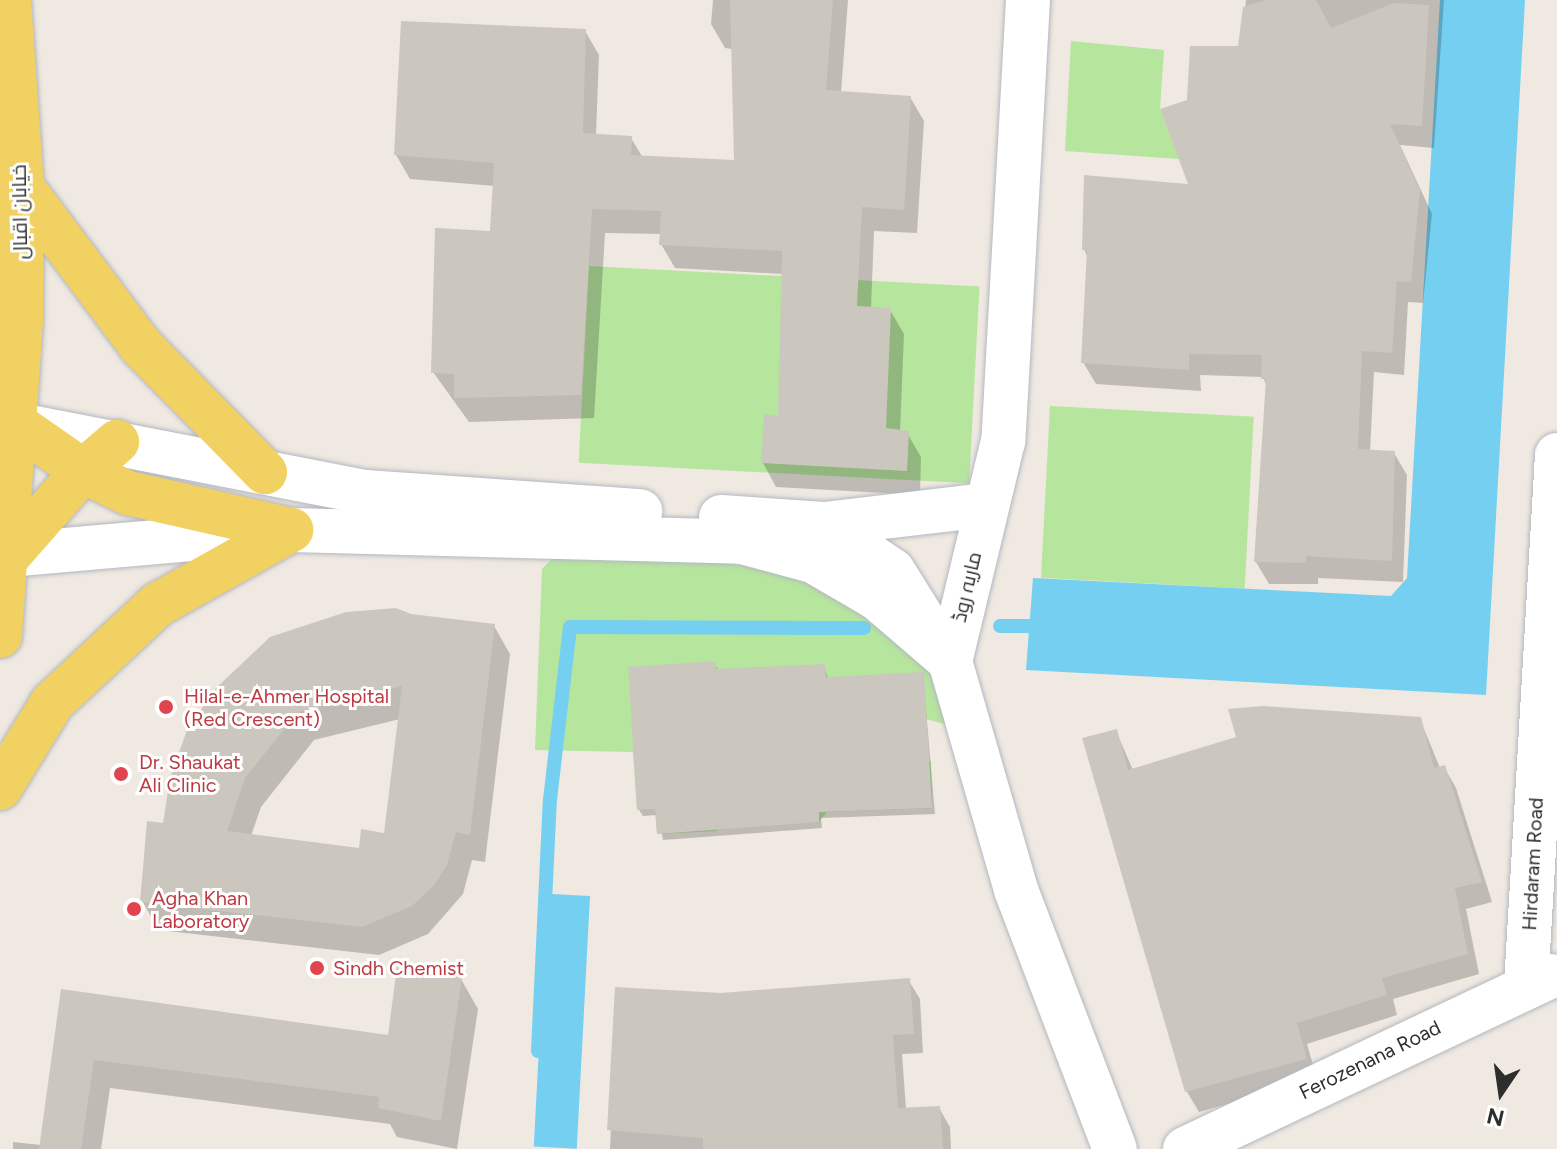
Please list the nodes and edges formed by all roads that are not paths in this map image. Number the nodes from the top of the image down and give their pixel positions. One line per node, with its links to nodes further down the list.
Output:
1 (9, 0): 3 (main road, خیابان اقبال)
2 (1028, 0): 9 (street, ماریہ روڈ)
3 (22, 187): 4 (main road, خیابان اقبال); 8 (main road)
4 (8, 418): 5 (street); 7 (main road); 12 (main road, خیابان اقبال)
5 (117, 442): 7 (main road); 8 (street)
6 (1557, 455): 16 (street, Hirdaram Road)
7 (83, 471): 11 (main road); 12 (main road)
8 (265, 472): 10 (street)
9 (985, 505): 10 (street); 14 (street, ماریہ روڈ)
10 (824, 524): 14 (street)
11 (291, 530): 12 (street); 14 (street); 15 (main road)
12 (4, 560): 13 (main road, خیابان اقبال)
13 (0, 636)
14 (950, 661): 17 (street, ماریہ روڈ)
15 (0, 788)
16 (1541, 980): 18 (street, Ferozenana Road)
17 (1115, 1149)
18 (1185, 1149)

